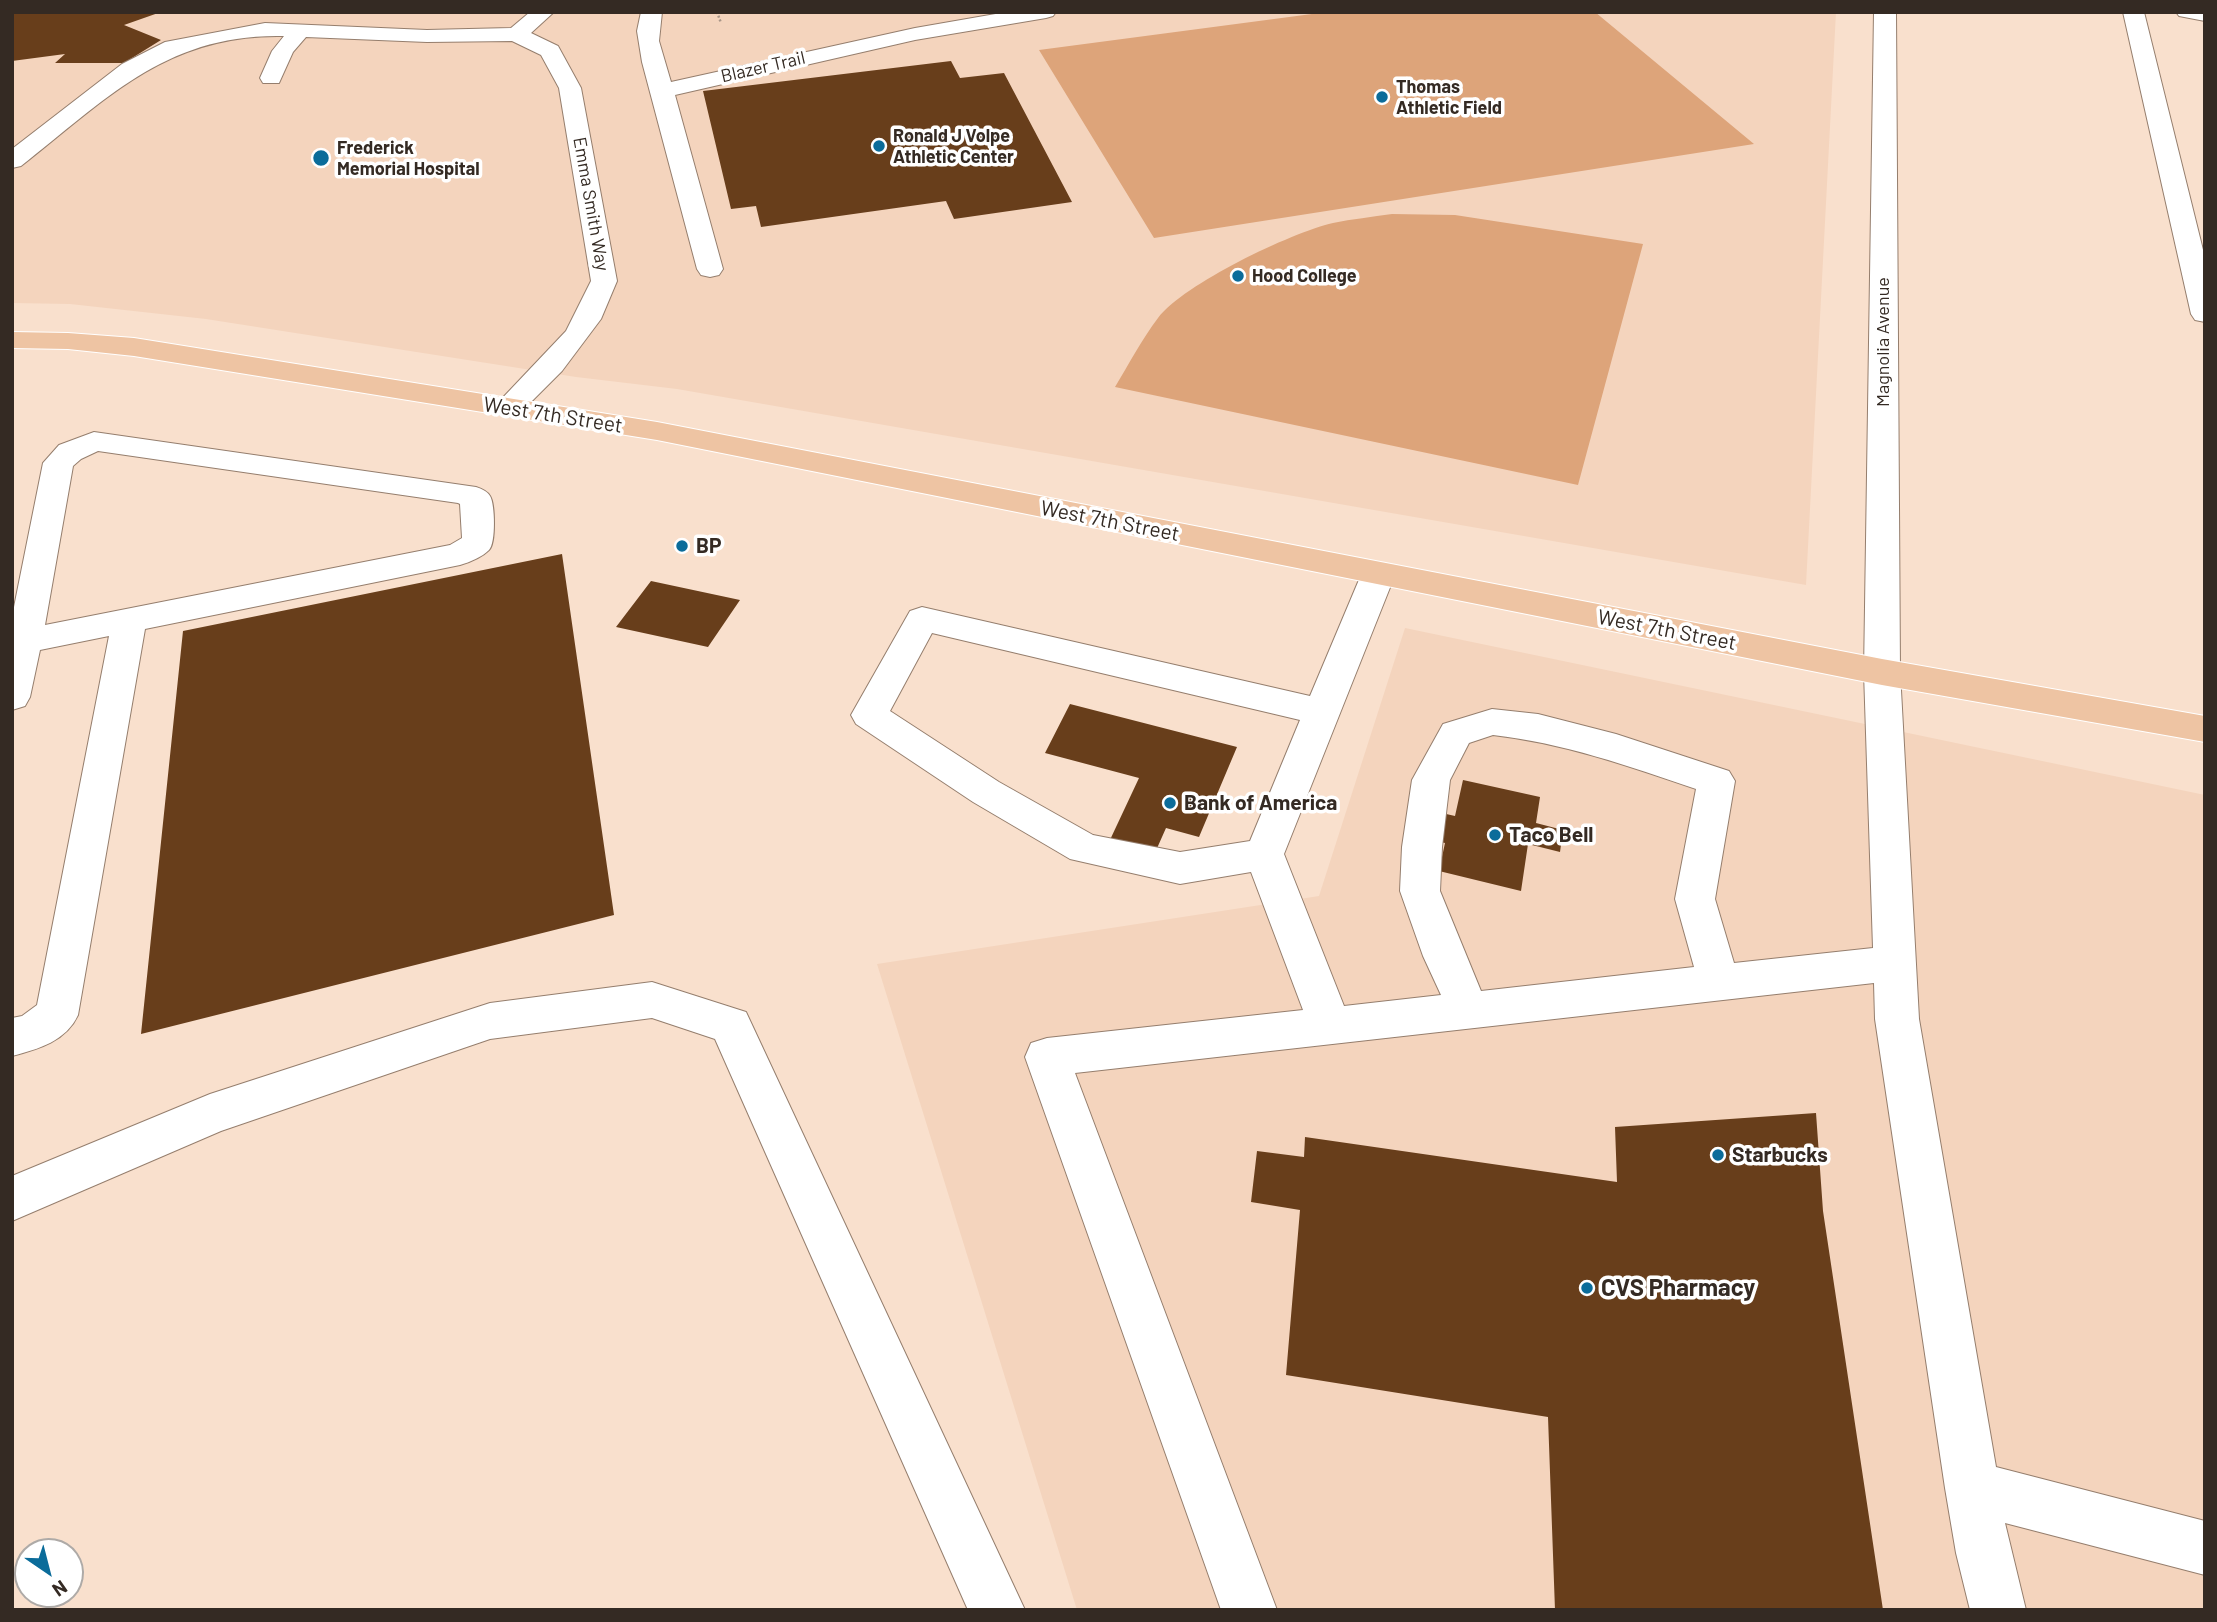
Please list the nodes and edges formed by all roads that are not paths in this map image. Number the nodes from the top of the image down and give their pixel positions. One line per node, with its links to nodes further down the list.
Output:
1 (544, 12): 9 (street)
2 (652, 12): 11 (street)
3 (1046, 12): 11 (street, Blazer Trail)
4 (1885, 12): 20 (street, Magnolia Avenue)
5 (2133, 12): 14 (street)
6 (2186, 12): 7 (street)
7 (2205, 15)
8 (300, 30): 9 (street); 10 (street); 12 (street)
9 (516, 34): 16 (street, Emma Smith Way)
10 (271, 78)
11 (662, 91): 13 (street)
12 (12, 161)
13 (710, 269)
14 (2205, 314)
15 (12, 340): 16 (main road, West 7th Street)
16 (508, 408): 17 (main road, West 7th Street)
17 (1378, 575): 20 (main road, West 7th Street); 22 (street)
18 (129, 620): 19 (street); 19 (street); 29 (street)
19 (19, 642): 21 (street)
20 (1882, 672): 23 (main road, West 7th Street); 25 (street, Magnolia Avenue)
21 (12, 697)
22 (1321, 712): 24 (street); 24 (street)
23 (2205, 729)
24 (1264, 854): 28 (street)
25 (1895, 963): 26 (street); 31 (street, Magnolia Avenue)
26 (1719, 982): 27 (street); 27 (street)
27 (1469, 1010): 28 (street)
28 (1331, 1025): 34 (street)
29 (12, 1037)
30 (12, 1199): 33 (street)
31 (1972, 1488): 32 (street); 35 (street, Magnolia Avenue)
32 (2205, 1548)
33 (997, 1610)
34 (1249, 1610)
35 (1998, 1610)

